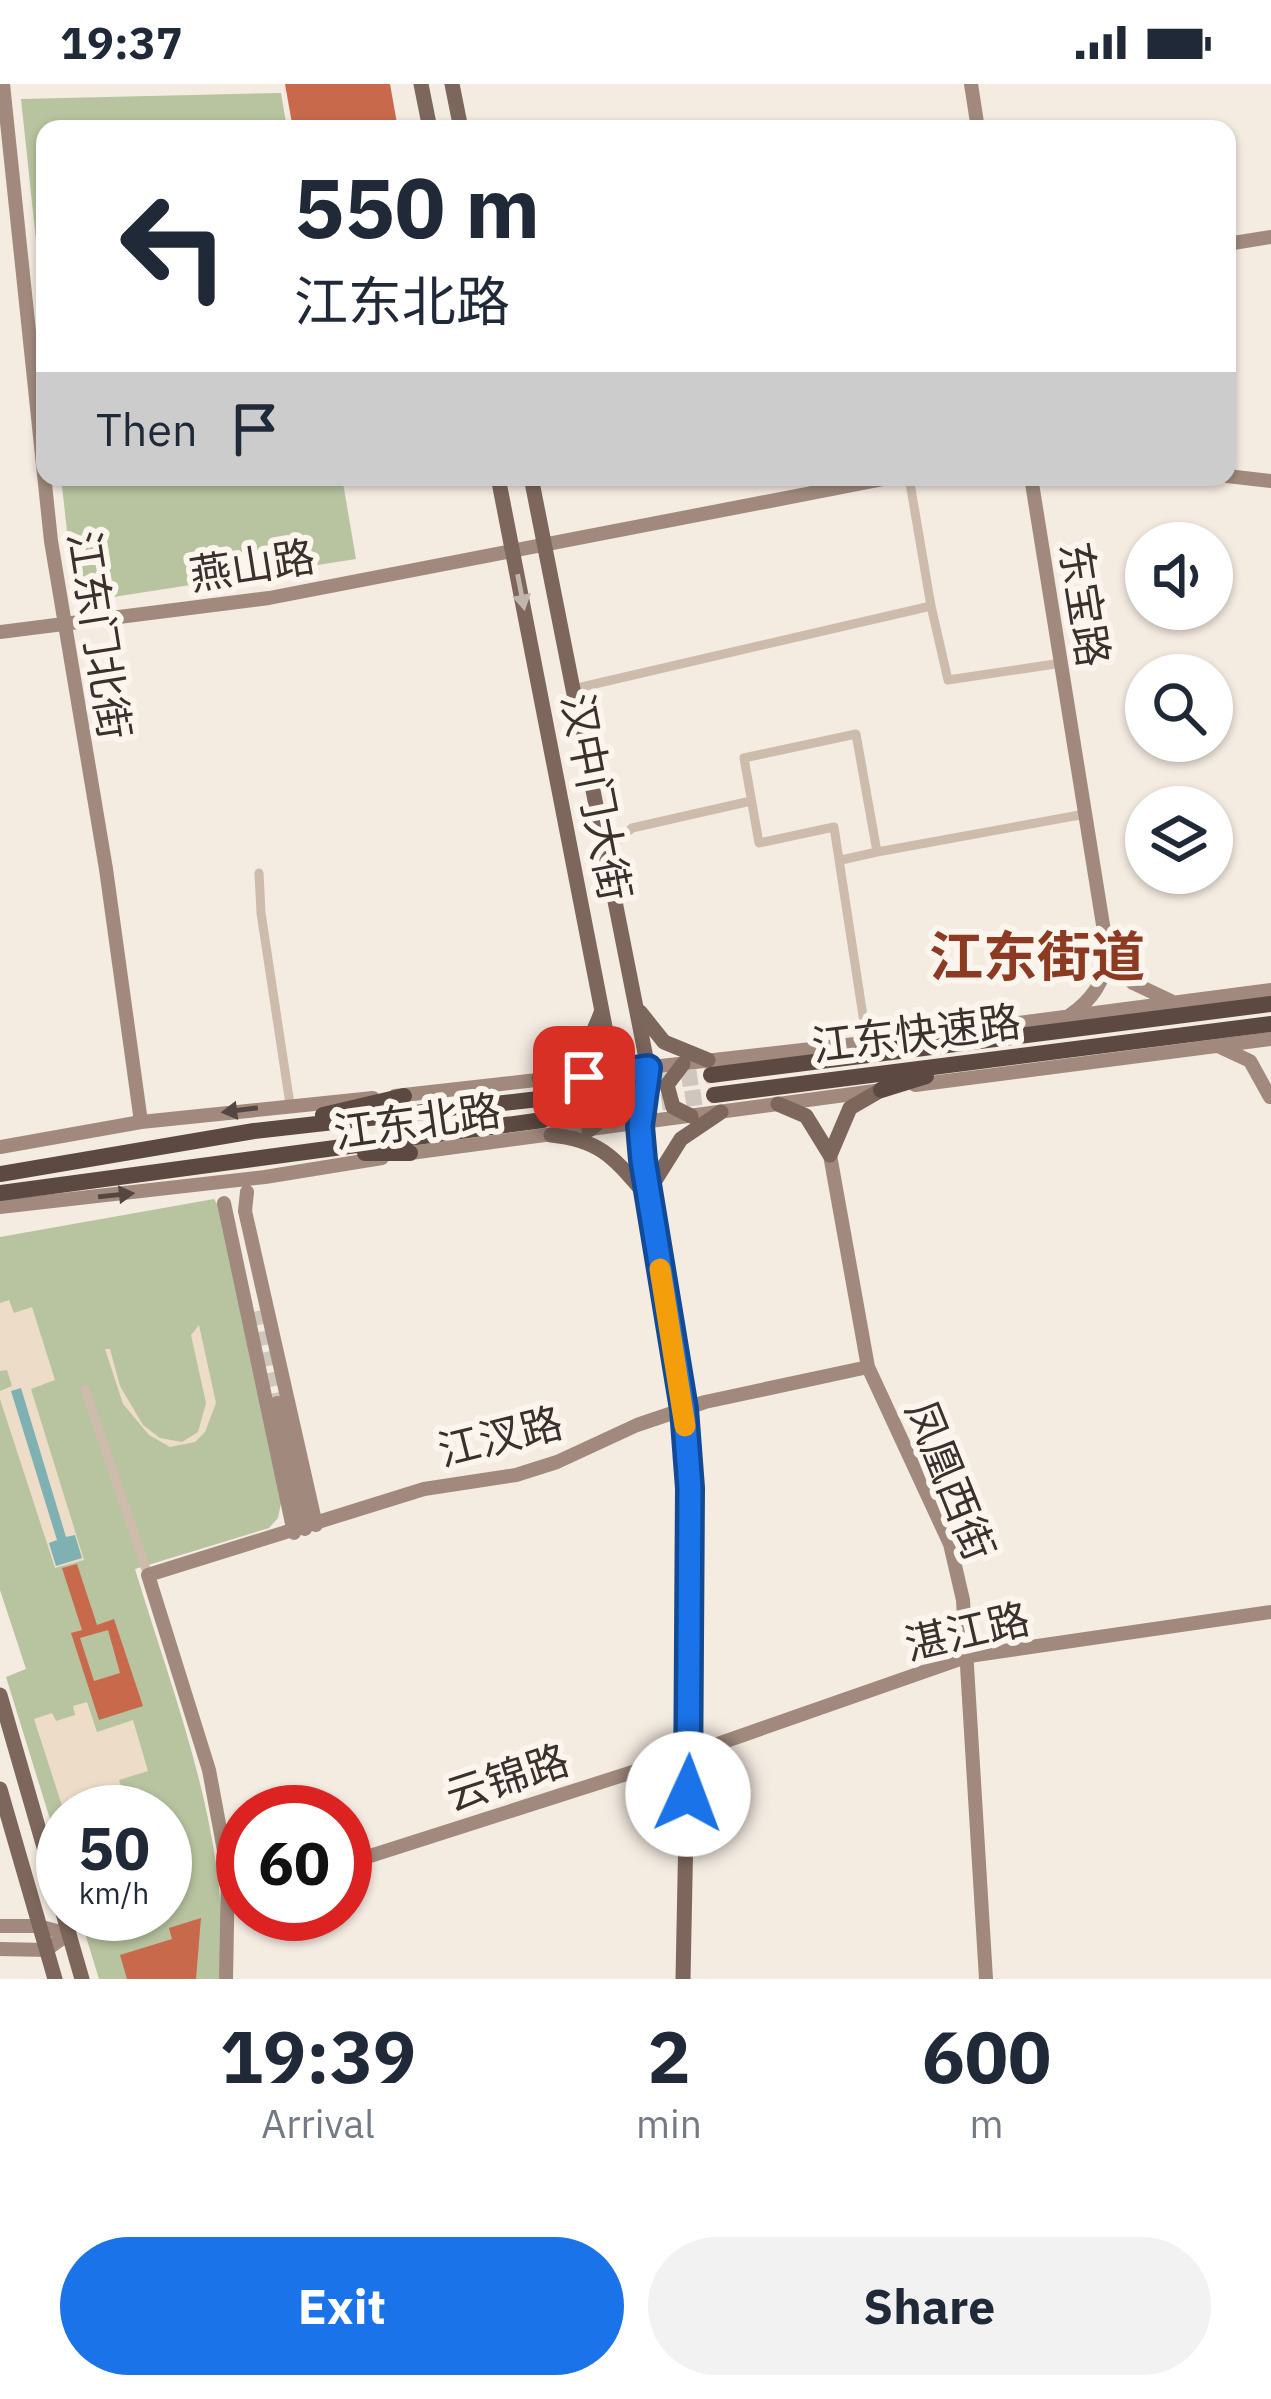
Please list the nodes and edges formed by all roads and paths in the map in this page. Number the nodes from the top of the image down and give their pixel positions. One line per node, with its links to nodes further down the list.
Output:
1 (3, 84): 10 (street, 江东门北街)
2 (421, 84): 5 (main road)
3 (452, 84): 6 (main road)
4 (971, 84): 7 (street)
5 (428, 120)
6 (459, 120)
7 (976, 120)
8 (1271, 237): 9 (street)
9 (1236, 243)
10 (36, 398)
11 (1236, 477): 12 (street)
12 (1271, 482)
13 (45, 486): 22 (street, 江东门北街)
14 (500, 486): 20 (main road, 汉中门大街)
15 (533, 486): 19 (main road, 汉中门大街)
16 (849, 486): 19 (street, 燕山路)
17 (911, 486): 21 (street)
18 (1032, 486): 24 (street, 东宝路)
19 (545, 547): 20 (street, 燕山路); 25 (main road, 汉中门大街)
20 (513, 553): 22 (street, 燕山路); 35 (main road, 汉中门大街, one-way to 35)
21 (931, 606): 24 (street); 25 (street)
22 (64, 624): 23 (street, 燕山路); 60 (street, 江东门北街)
23 (0, 632)
24 (1062, 663): 27 (street, 东宝路)
25 (573, 689): 28 (main road, 汉中门大街)
26 (751, 801): 28 (street); 29 (street); 30 (street)
27 (1085, 814): 29 (street); 32 (street, 东宝路)
28 (605, 851): 34 (main road, 汉中门大街)
29 (878, 853): 30 (street)
30 (841, 860): 41 (street)
31 (260, 873): 56 (street)
32 (1108, 956): 36 (street); 38 (street)
33 (1271, 990): 36 (street, 江东北路)
34 (634, 998): 35 (main road); 45 (main road, 汉中门大街); 46 (main road)
35 (600, 1003): 47 (main road, 汉中门大街); 49 (main road)
36 (1177, 1003): 38 (street, 江东北路)
37 (1271, 1004): 43 (highway, 江东快速路)
38 (1070, 1016): 41 (street, 江东北路)
39 (1271, 1024): 43 (highway, 江东快速路)
40 (1271, 1039): 42 (street, 江东北路)
41 (867, 1042): 43 (highway); 46 (street, 江东北路)
42 (1216, 1046): 51 (street, 江东北路); 53 (street)
43 (972, 1053): 46 (highway, 江东快速路); 51 (highway); 55 (highway, 江东快速路)
44 (683, 1064): 45 (street, 江东北路); 46 (street, 江东北路); 59 (main road)
45 (648, 1068): 47 (street, 江东北路); 61 (main road, 汉中门大街)
46 (710, 1068)
47 (614, 1073): 48 (street, 江东北路); 61 (main road, 汉中门大街)
48 (584, 1077): 49 (street, 江东北路); 63 (main road)
49 (539, 1078): 52 (street, 江东北路)
50 (1271, 1088): 53 (street)
51 (880, 1090): 57 (street, 江东北路); 68 (main road)
52 (404, 1096): 56 (street, 江东北路); 64 (highway)
53 (1270, 1097): 58 (street)
54 (539, 1100): 64 (highway)
55 (717, 1103): 57 (street, 江东北路); 59 (street, 江东北路); 74 (main road)
56 (290, 1104): 60 (street, 江东北路, one-way to 60)
57 (778, 1104): 68 (main road)
58 (1271, 1109)
59 (692, 1116): 61 (street, 江东北路)
60 (141, 1122): 65 (street, 江东北路)
61 (640, 1126): 63 (street, 江东北路); 74 (main road, 汉中门大街)
62 (547, 1127): 63 (street, 江东北路); 66 (highway); 67 (street, 江东北路); 74 (main road)
63 (589, 1130)
64 (254, 1131): 69 (highway)
65 (0, 1147)
66 (304, 1152): 67 (highway); 73 (highway)
67 (410, 1154): 70 (street, 江东北路)
68 (830, 1155): 82 (street, 凤凰西街)
69 (0, 1174)
70 (265, 1177): 71 (street, 江东北路); 72 (street)
71 (205, 1184): 75 (street); 76 (street, 江东北路, one-way to 71)
72 (247, 1192): 77 (street); 78 (street)
73 (0, 1193)
74 (646, 1195): 86 (main road, 汉中门大街)
75 (224, 1204): 77 (street); 78 (street)
76 (0, 1208)
77 (238, 1221): 78 (street)
78 (258, 1316): 79 (street); 80 (street)
79 (275, 1344): 80 (street); 81 (street)
80 (255, 1347): 83 (street)
81 (280, 1366): 83 (street); 85 (street)
82 (868, 1367): 86 (street, 江汊路); 90 (street, 凤凰西街)
83 (260, 1371): 85 (street)
84 (86, 1389): 88 (street)
85 (276, 1398): 87 (street)
86 (684, 1409): 87 (street, 江汊路); 92 (main road, 汉中门大街)
87 (306, 1529): 88 (street, 江汊路)
88 (148, 1576): 94 (street)
89 (1271, 1612): 90 (street, 湛江路)
90 (969, 1656): 92 (street, 湛江路); 110 (street, 凤凰西街)
91 (0, 1695): 95 (main road)
92 (689, 1754): 96 (street, 云锦路); 109 (main road, 汉中门大街)
93 (0, 1790): 97 (main road)
94 (216, 1806)
95 (36, 1822)
96 (372, 1855)
97 (36, 1918)
98 (36, 1925): 99 (street)
99 (0, 1926)
100 (43, 1941): 105 (main road)
101 (58, 1941): 105 (street)
102 (70, 1941): 107 (main road)
103 (231, 1941): 108 (street)
104 (0, 1949): 105 (street)
105 (46, 1950): 106 (main road)
106 (55, 1979)
107 (82, 1979)
108 (226, 1979)
109 (682, 1979)
110 (986, 1979)

